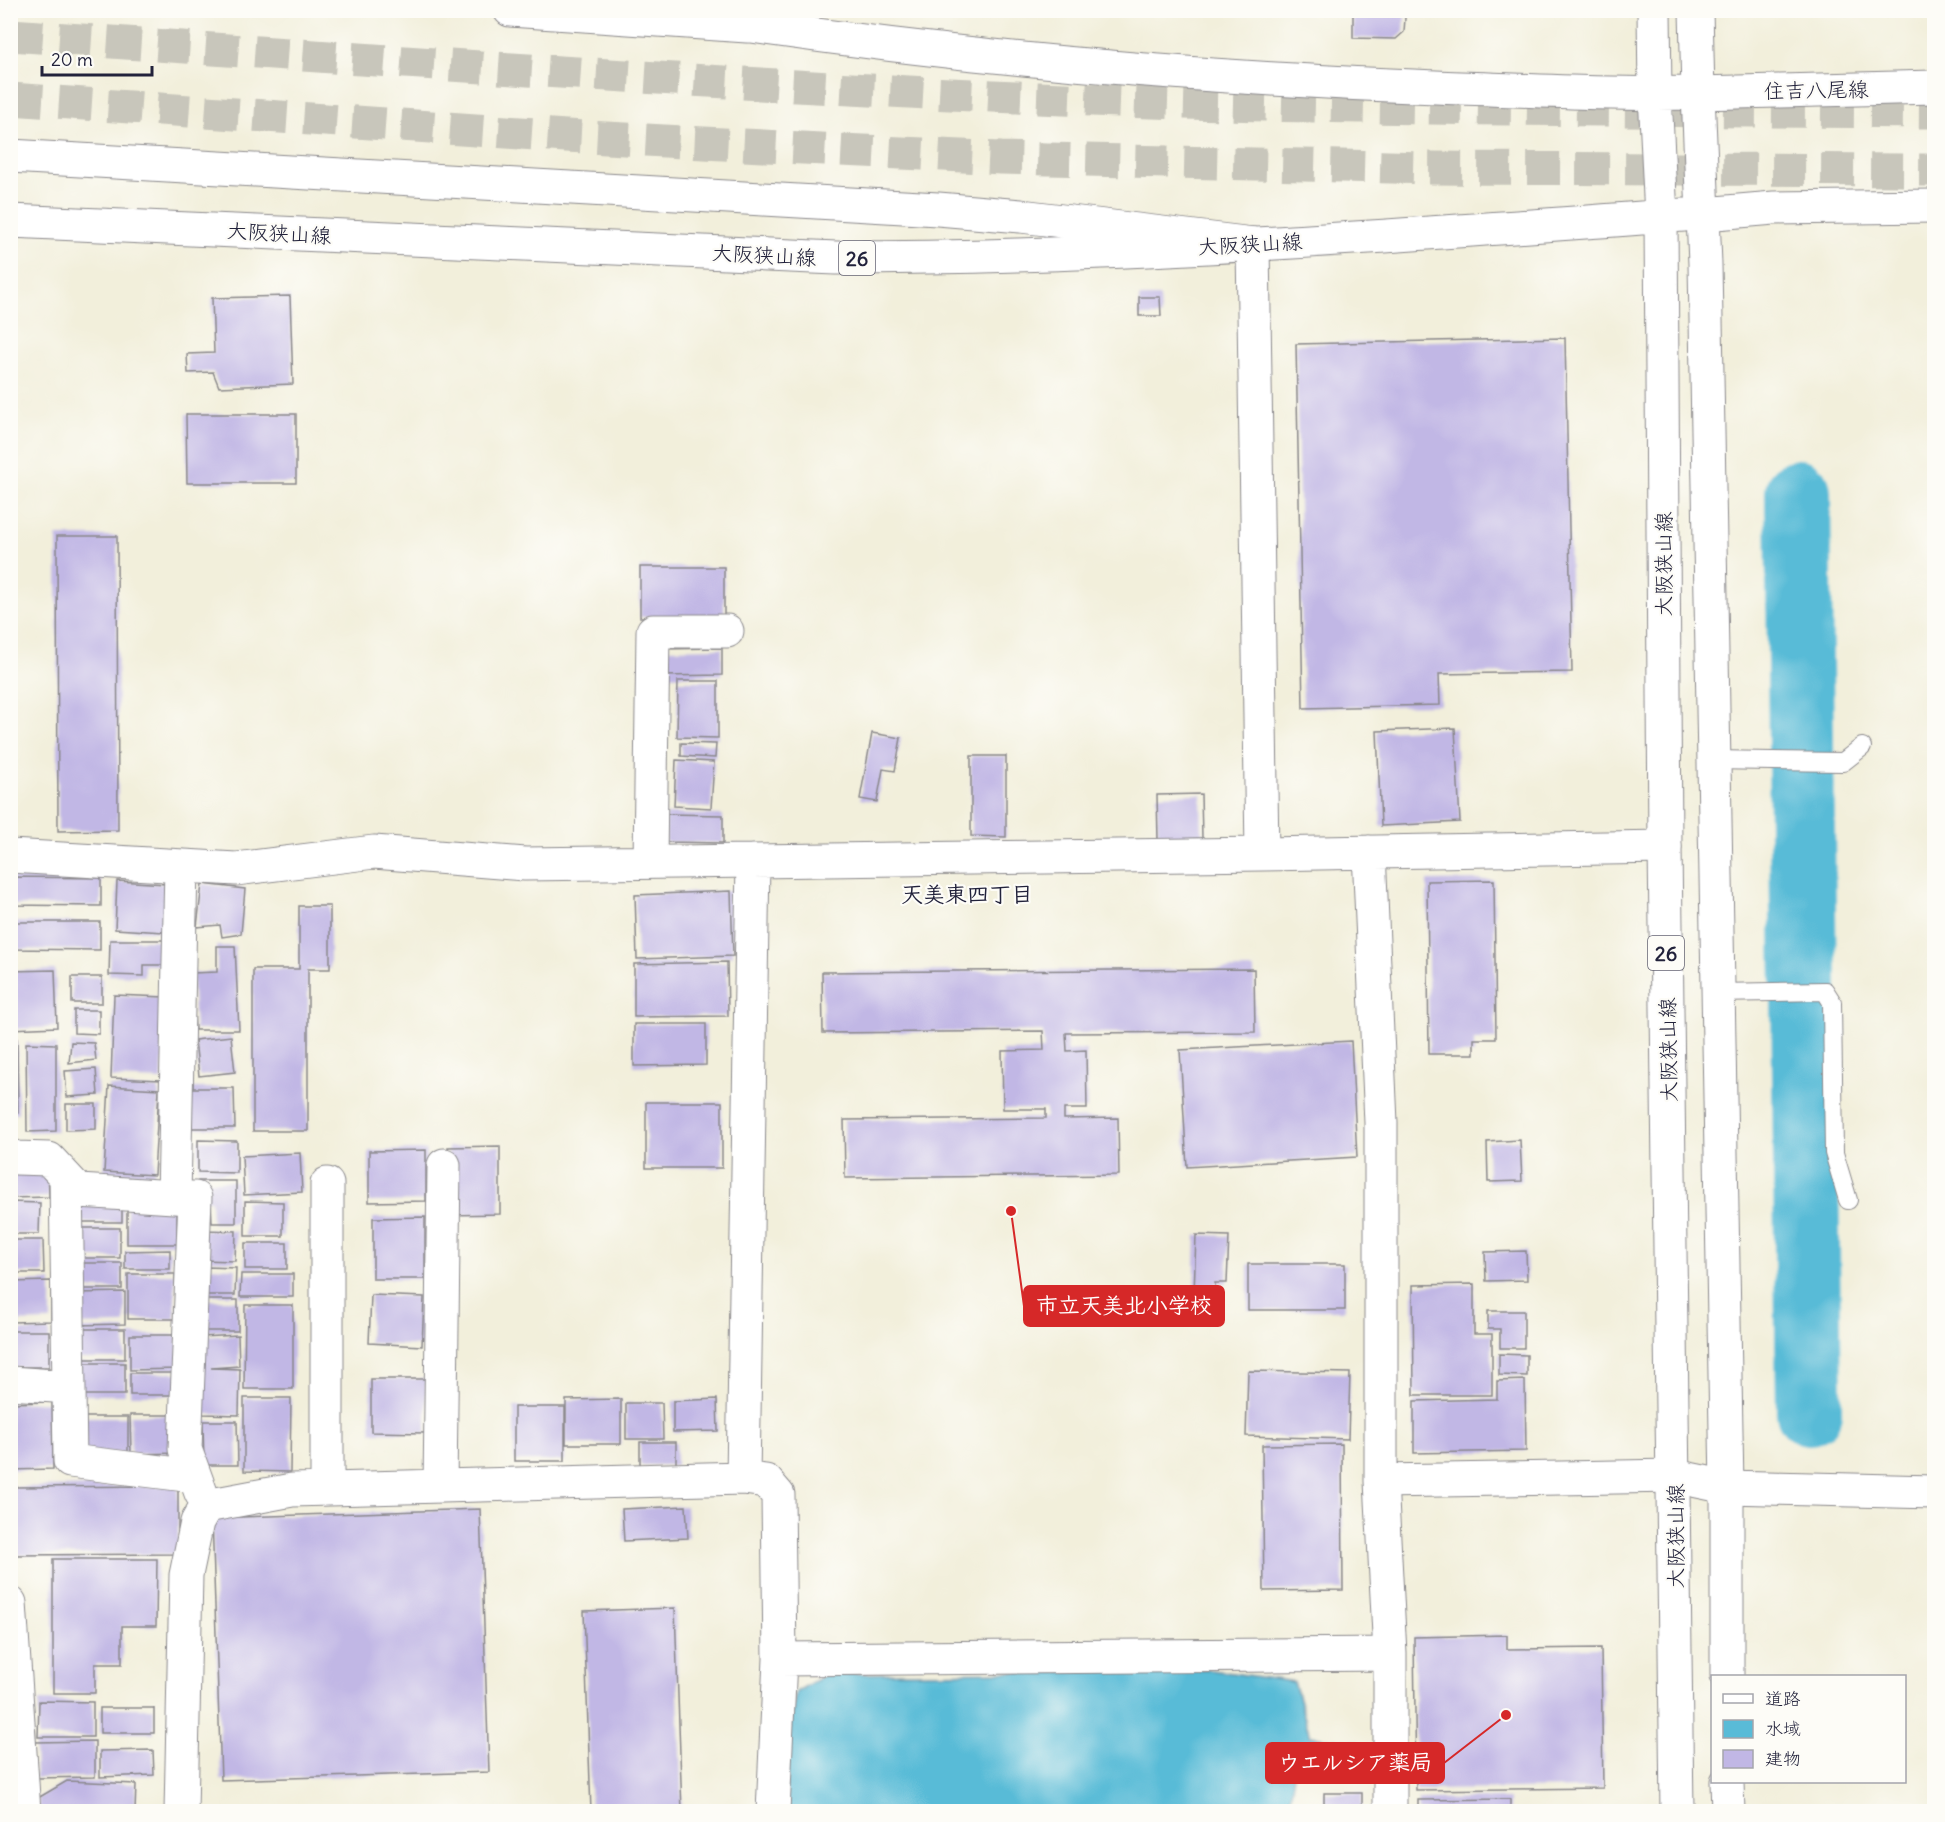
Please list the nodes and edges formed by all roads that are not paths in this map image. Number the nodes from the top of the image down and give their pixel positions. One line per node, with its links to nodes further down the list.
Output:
1 (510, 10): 5 (main road)
2 (648, 10): 5 (main road)
3 (1654, 10): 8 (main road, 大阪狭山線)
4 (1696, 10): 7 (main road)
5 (747, 26): 8 (main road)
6 (1935, 87): 7 (main road, 住吉八尾線)
7 (1698, 93): 8 (main road); 11 (main road, 26)
8 (1655, 94): 12 (main road, 大阪狭山線 / 26)
9 (10, 156): 14 (main road)
10 (1935, 206): 11 (main road)
11 (1704, 214): 12 (main road, 大阪狭山線 / 26); 17 (main road, 26)
12 (1661, 217): 14 (main road, 大阪狭山線 / 26); 18 (main road, 大阪狭山線 / 26)
13 (10, 221): 14 (main road, 大阪狭山線 / 26)
14 (1253, 244): 20 (main road)
15 (727, 631): 23 (main road)
16 (1862, 747): 17 (lane)
17 (1712, 760): 25 (main road, 26)
18 (1665, 847): 19 (main road); 35 (main road, 大阪狭山線 / 26)
19 (1369, 852): 20 (main road); 37 (main road)
20 (1262, 854): 22 (main road)
21 (10, 856): 24 (main road)
22 (753, 861): 23 (main road); 36 (main road)
23 (650, 862): 24 (main road)
24 (181, 866): 30 (main road)
25 (1717, 993): 31 (lane); 39 (main road, 26)
26 (10, 1155): 28 (main road)
27 (444, 1165): 38 (main road)
28 (66, 1177): 30 (main road); 33 (main road)
29 (327, 1184): 40 (main road)
30 (174, 1197): 34 (main road)
31 (1848, 1200)
32 (10, 1383): 33 (main road)
33 (69, 1387): 34 (main road)
34 (194, 1476): 42 (main road)
35 (1674, 1476): 37 (main road); 39 (main road); 52 (main road, 大阪狭山線 / 26)
36 (743, 1478): 38 (main road); 45 (main road)
37 (1381, 1481): 44 (main road)
38 (440, 1486): 40 (main road)
39 (1727, 1487): 41 (main road); 46 (main road, 26)
40 (327, 1489): 42 (main road)
41 (1935, 1491)
42 (206, 1506): 49 (main road)
43 (11, 1615): 48 (main road)
44 (1390, 1654): 45 (main road); 51 (main road)
45 (780, 1659): 50 (main road)
46 (1727, 1675)
47 (1727, 1783): 53 (main road)
48 (24, 1812)
49 (181, 1812)
50 (773, 1812)
51 (1390, 1812)
52 (1677, 1812)
53 (1728, 1812)

